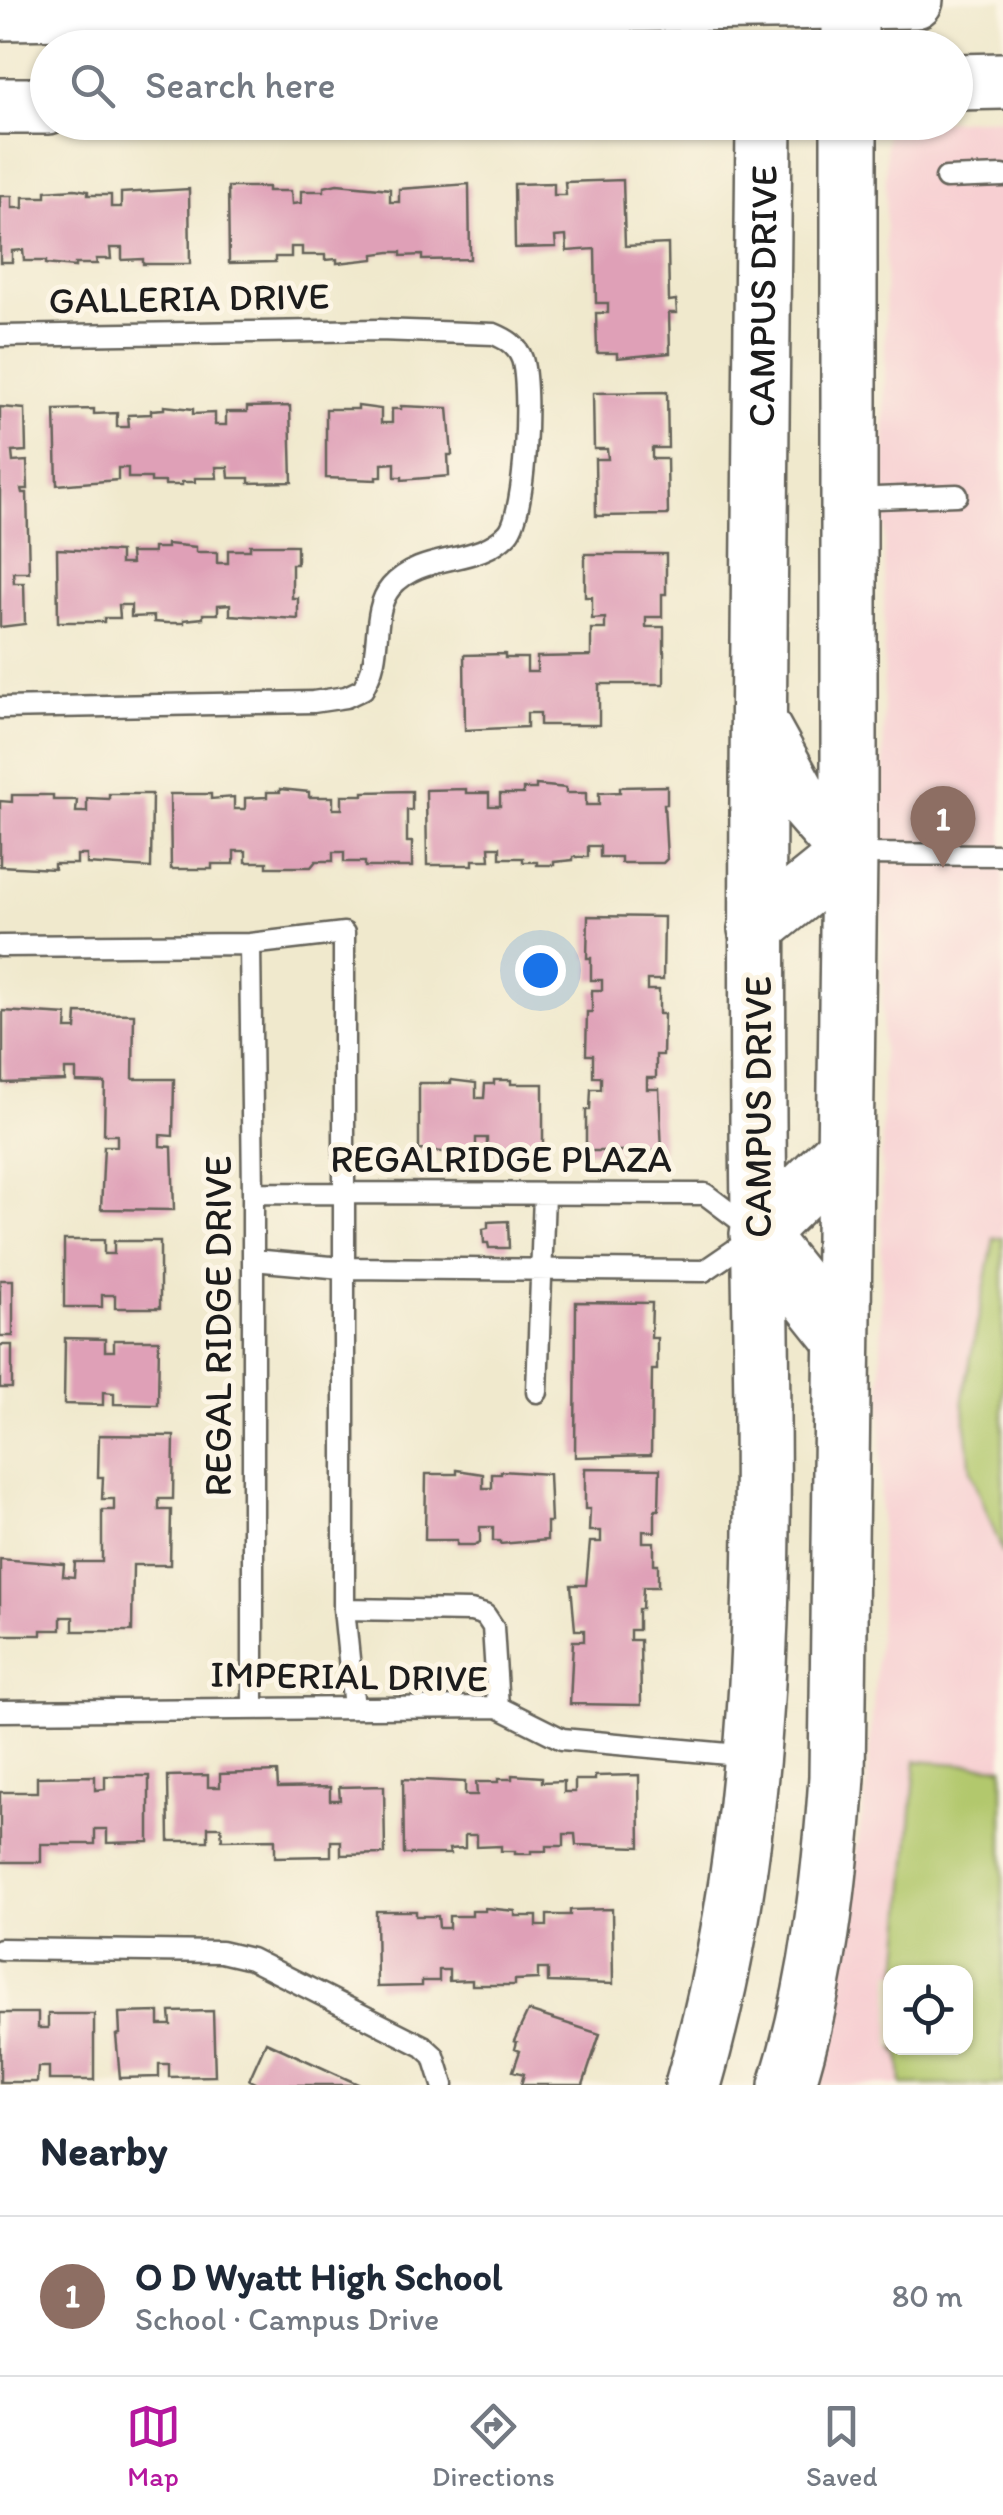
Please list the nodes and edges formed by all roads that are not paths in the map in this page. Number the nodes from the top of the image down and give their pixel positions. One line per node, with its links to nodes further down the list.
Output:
1 (850, 0): 2 (main road); 5 (main road); 6 (main road)
2 (915, 0)
3 (375, 4): 4 (main road); 5 (main road)
4 (0, 12)
5 (764, 17)
6 (850, 30)
7 (973, 82): 8 (main road)
8 (1003, 82)
9 (0, 106): 10 (main road)
10 (30, 106)
11 (764, 140): 19 (main road, CAMPUS DRIVE)
12 (850, 140): 17 (main road)
13 (1003, 176): 14 (lane)
14 (946, 178)
15 (0, 336): 18 (lane, GALLERIA DRIVE)
16 (956, 495): 17 (lane)
17 (849, 499): 20 (main road)
18 (0, 708)
19 (758, 719): 20 (main road); 22 (main road, CAMPUS DRIVE)
20 (848, 854): 21 (lane); 22 (main road); 25 (main road)
21 (1003, 855)
22 (756, 929): 29 (main road, CAMPUS DRIVE)
23 (250, 944): 24 (lane); 26 (lane, REGAL RIDGE DRIVE); 27 (lane)
24 (0, 946)
25 (843, 1151): 29 (main road); 33 (main road)
26 (254, 1192): 27 (lane, REGALRIDGE PLAZA); 30 (lane, REGAL RIDGE DRIVE)
27 (342, 1193): 28 (lane, REGALRIDGE PLAZA); 31 (lane)
28 (544, 1194): 29 (lane, REGALRIDGE PLAZA); 32 (lane)
29 (758, 1234): 32 (lane); 33 (main road); 40 (main road, CAMPUS DRIVE)
30 (254, 1260): 31 (lane); 37 (lane, REGAL RIDGE DRIVE)
31 (342, 1268): 32 (lane); 35 (lane)
32 (542, 1270): 34 (lane)
33 (840, 1338): 44 (main road)
34 (537, 1392)
35 (344, 1609): 36 (lane); 38 (lane)
36 (498, 1707): 38 (lane, IMPERIAL DRIVE); 40 (lane, IMPERIAL DRIVE)
37 (253, 1708): 38 (lane, IMPERIAL DRIVE); 39 (lane, IMPERIAL DRIVE)
38 (354, 1708)
39 (0, 1711)
40 (751, 1756): 43 (main road, CAMPUS DRIVE)
41 (0, 1948): 42 (lane)
42 (443, 2085)
43 (693, 2085)
44 (787, 2085)

